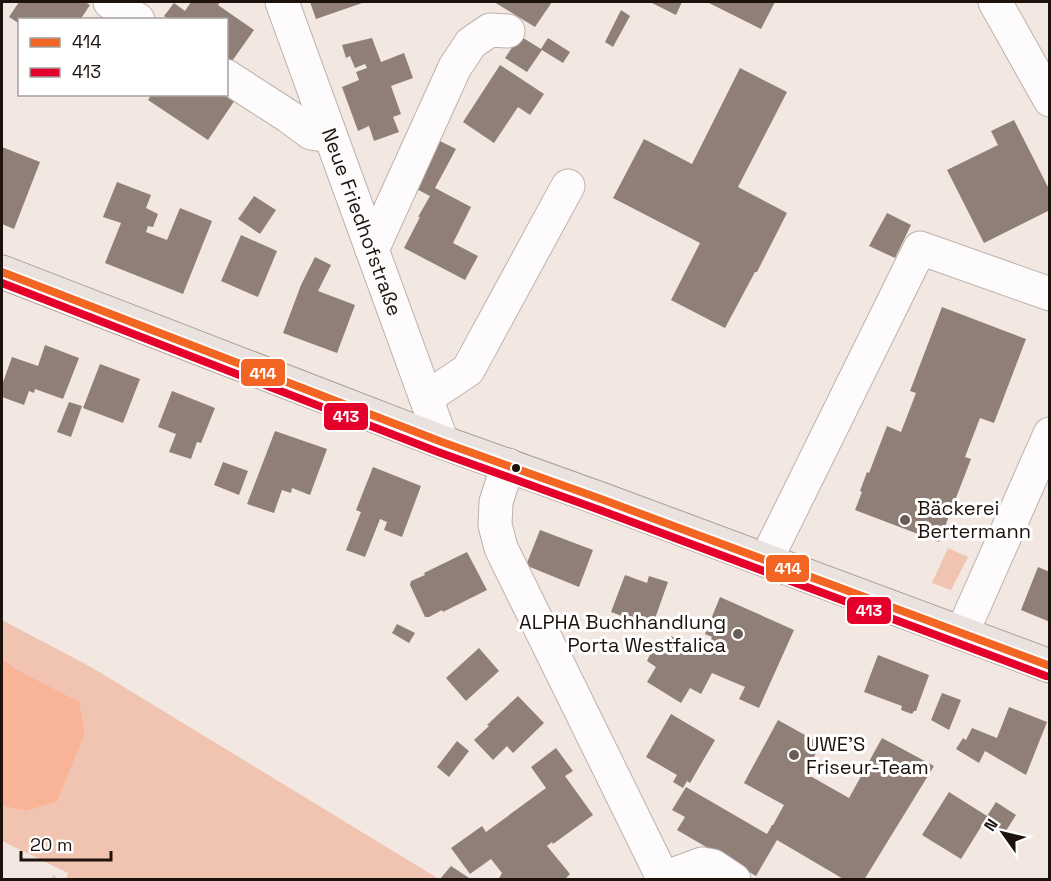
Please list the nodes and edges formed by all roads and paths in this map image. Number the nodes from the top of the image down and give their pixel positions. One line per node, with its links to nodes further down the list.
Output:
1 (110, 2): 5 (street)
2 (258, 2): 4 (street)
3 (995, 2): 8 (street)
4 (285, 11): 9 (street, Neue Friedhofstraße)
5 (135, 18)
6 (508, 31): 11 (street)
7 (228, 77): 9 (street)
8 (1050, 100)
9 (330, 136): 11 (street, Neue Friedhofstraße)
10 (568, 186): 14 (street)
11 (372, 250): 14 (street, Neue Friedhofstraße)
12 (2, 272): 16 (main road)
13 (1050, 294): 18 (street)
14 (426, 398): 16 (street, Neue Friedhofstraße)
15 (1050, 434): 19 (street)
16 (442, 442): 17 (main road)
17 (508, 465): 18 (main road); 23 (street)
18 (766, 560): 19 (main road)
19 (962, 633): 20 (main road)
20 (1050, 666)
21 (56, 874): 22 (path)
22 (53, 879)
23 (664, 879): 24 (street)
24 (734, 879)

